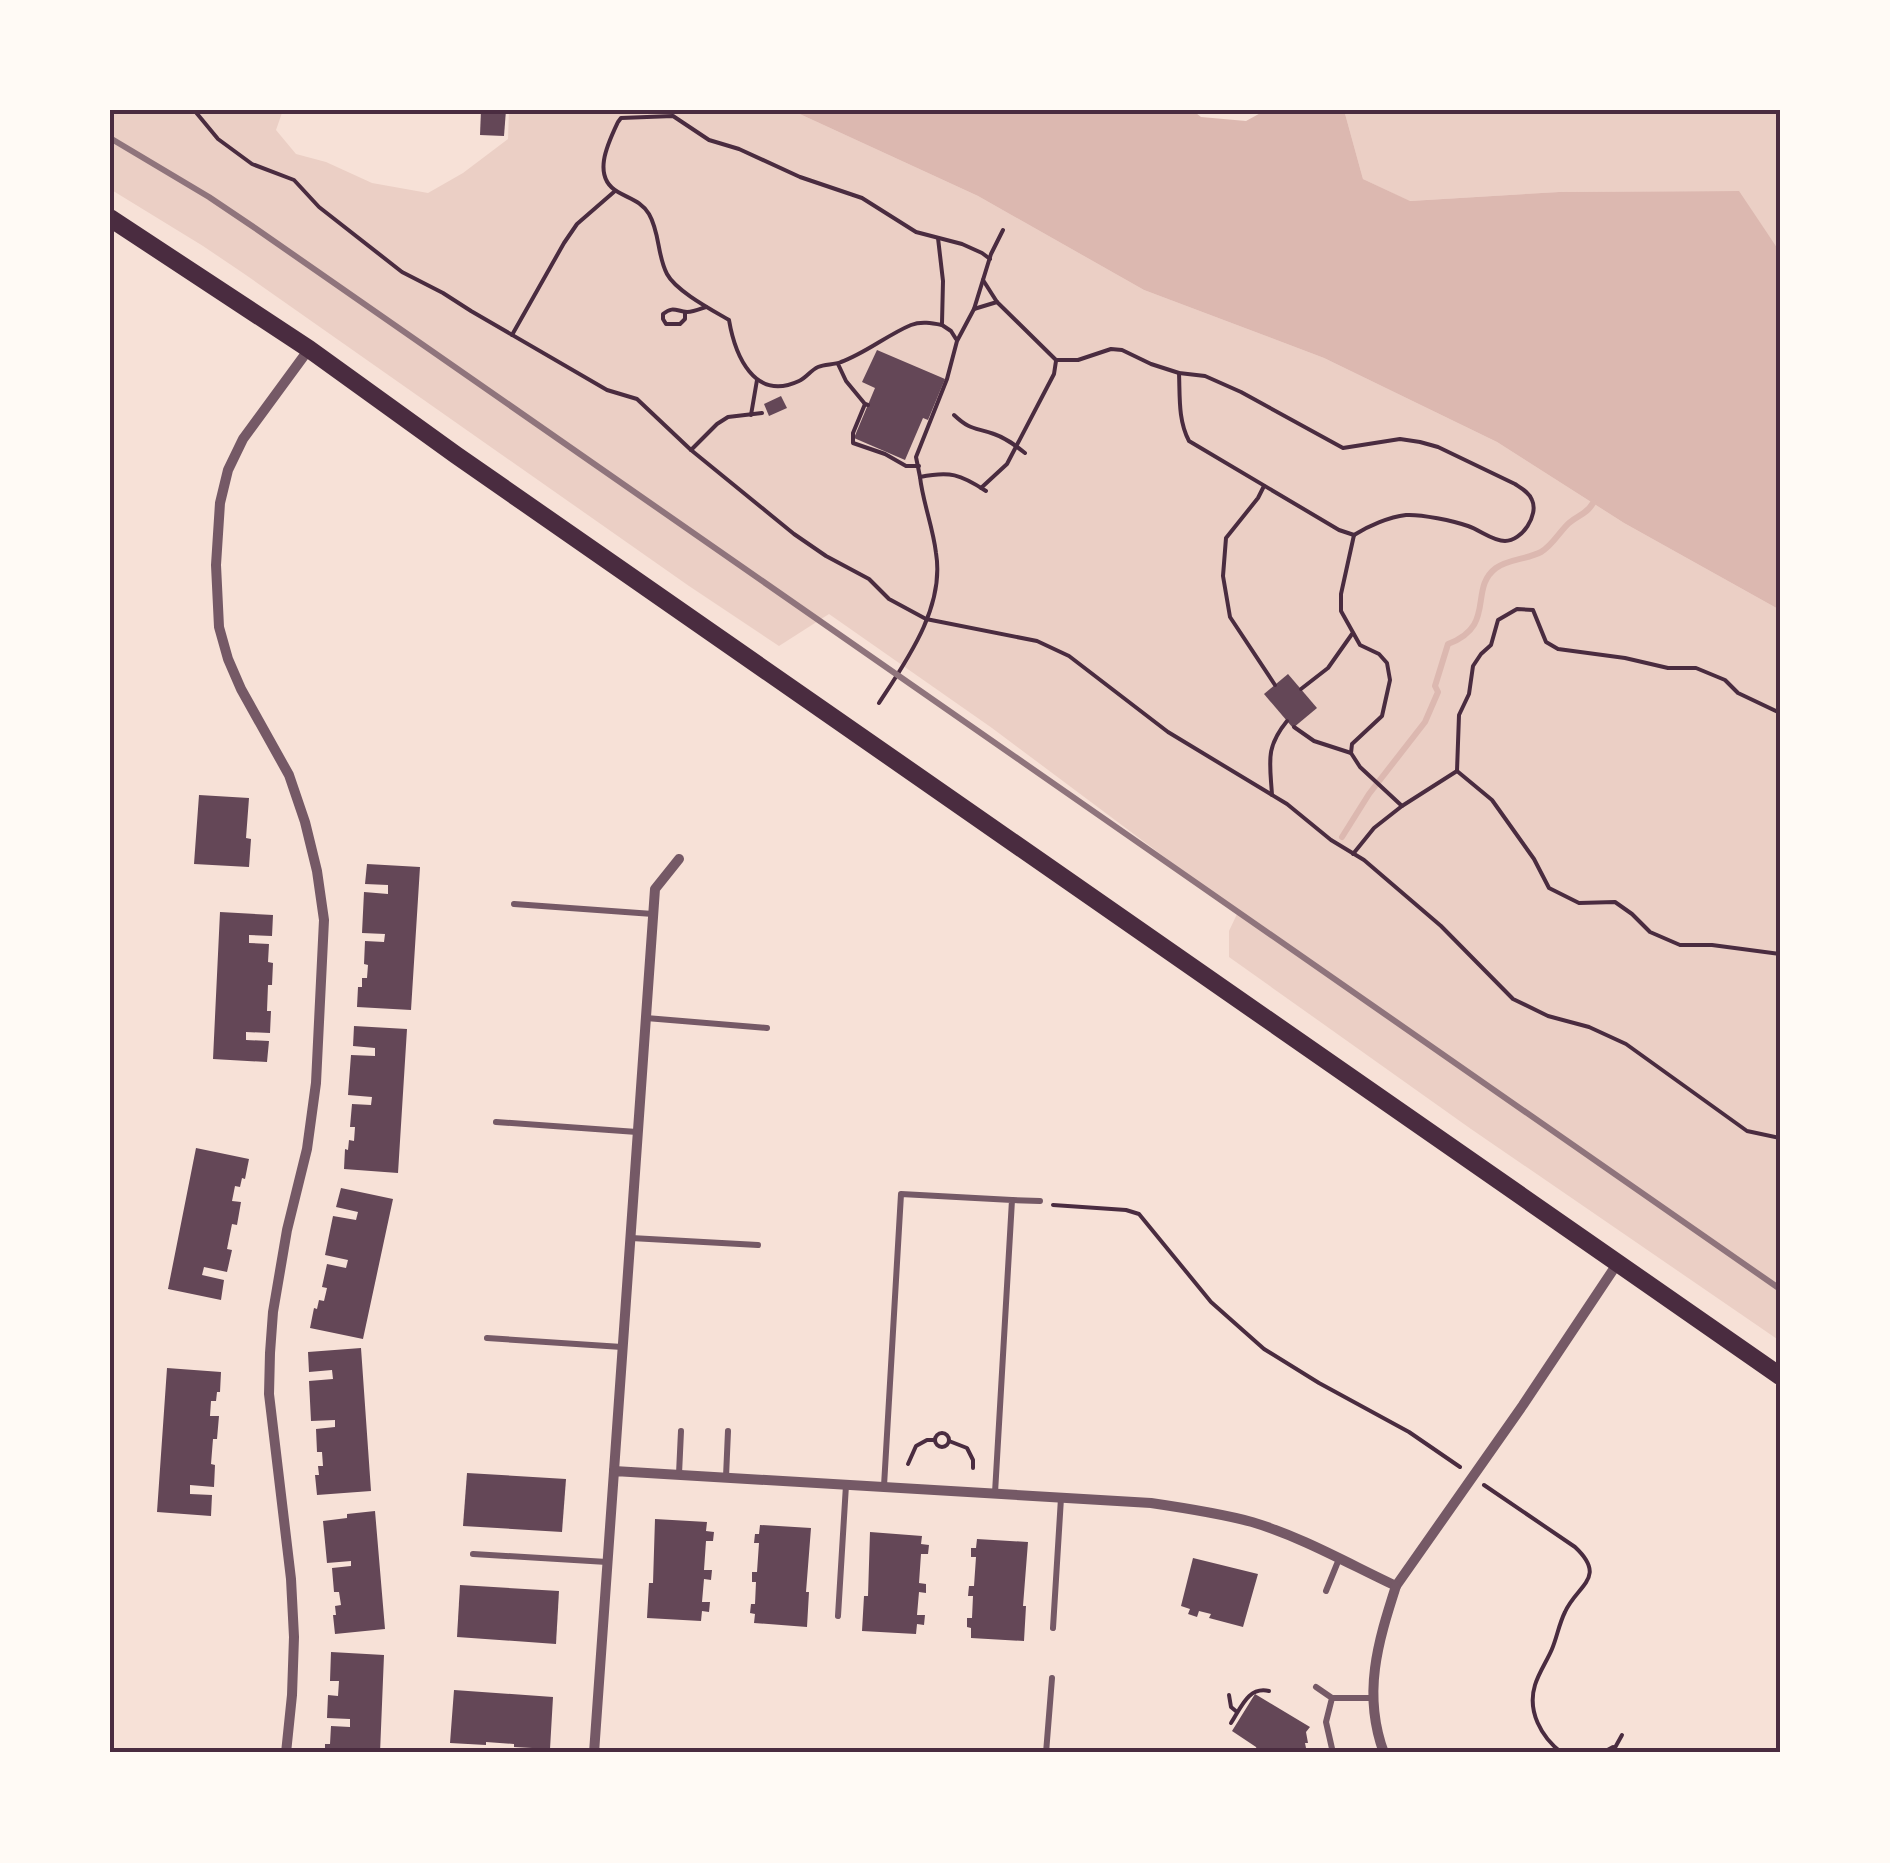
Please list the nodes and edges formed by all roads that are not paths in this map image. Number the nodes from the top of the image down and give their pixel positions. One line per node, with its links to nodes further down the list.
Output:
1 (110, 218): 2 (main road)
2 (309, 348): 14 (main road); 38 (street)
3 (679, 859): 5 (street)
4 (514, 904): 5 (lane)
5 (653, 914): 6 (street)
6 (646, 1018): 7 (lane); 9 (street)
7 (767, 1028)
8 (496, 1122): 9 (lane)
9 (638, 1132): 12 (street)
10 (1012, 1200): 11 (lane); 24 (lane); 25 (lane)
11 (1040, 1201)
12 (630, 1238): 13 (lane); 16 (street)
13 (758, 1245)
14 (1617, 1264): 17 (main road); 30 (street)
15 (488, 1338): 16 (lane)
16 (623, 1348): 20 (street)
17 (1780, 1376)
18 (681, 1430): 21 (lane)
19 (728, 1431): 22 (lane)
20 (614, 1471): 21 (street); 29 (street)
21 (679, 1475): 22 (street)
22 (726, 1478): 23 (street)
23 (846, 1485): 24 (street); 32 (lane)
24 (884, 1488): 25 (street)
25 (996, 1494): 26 (street)
26 (1061, 1498): 28 (street); 33 (lane)
27 (473, 1554): 29 (lane)
28 (1339, 1559): 30 (street); 31 (lane)
29 (609, 1562): 39 (street)
30 (1396, 1586): 37 (street)
31 (1326, 1591)
32 (838, 1616)
33 (1054, 1628)
34 (1052, 1678): 40 (lane)
35 (1316, 1687): 36 (lane)
36 (1332, 1698): 37 (lane); 41 (lane)
37 (1372, 1698): 42 (street)
38 (286, 1753)
39 (594, 1753)
40 (1046, 1753)
41 (1333, 1753)
42 (1384, 1753)

